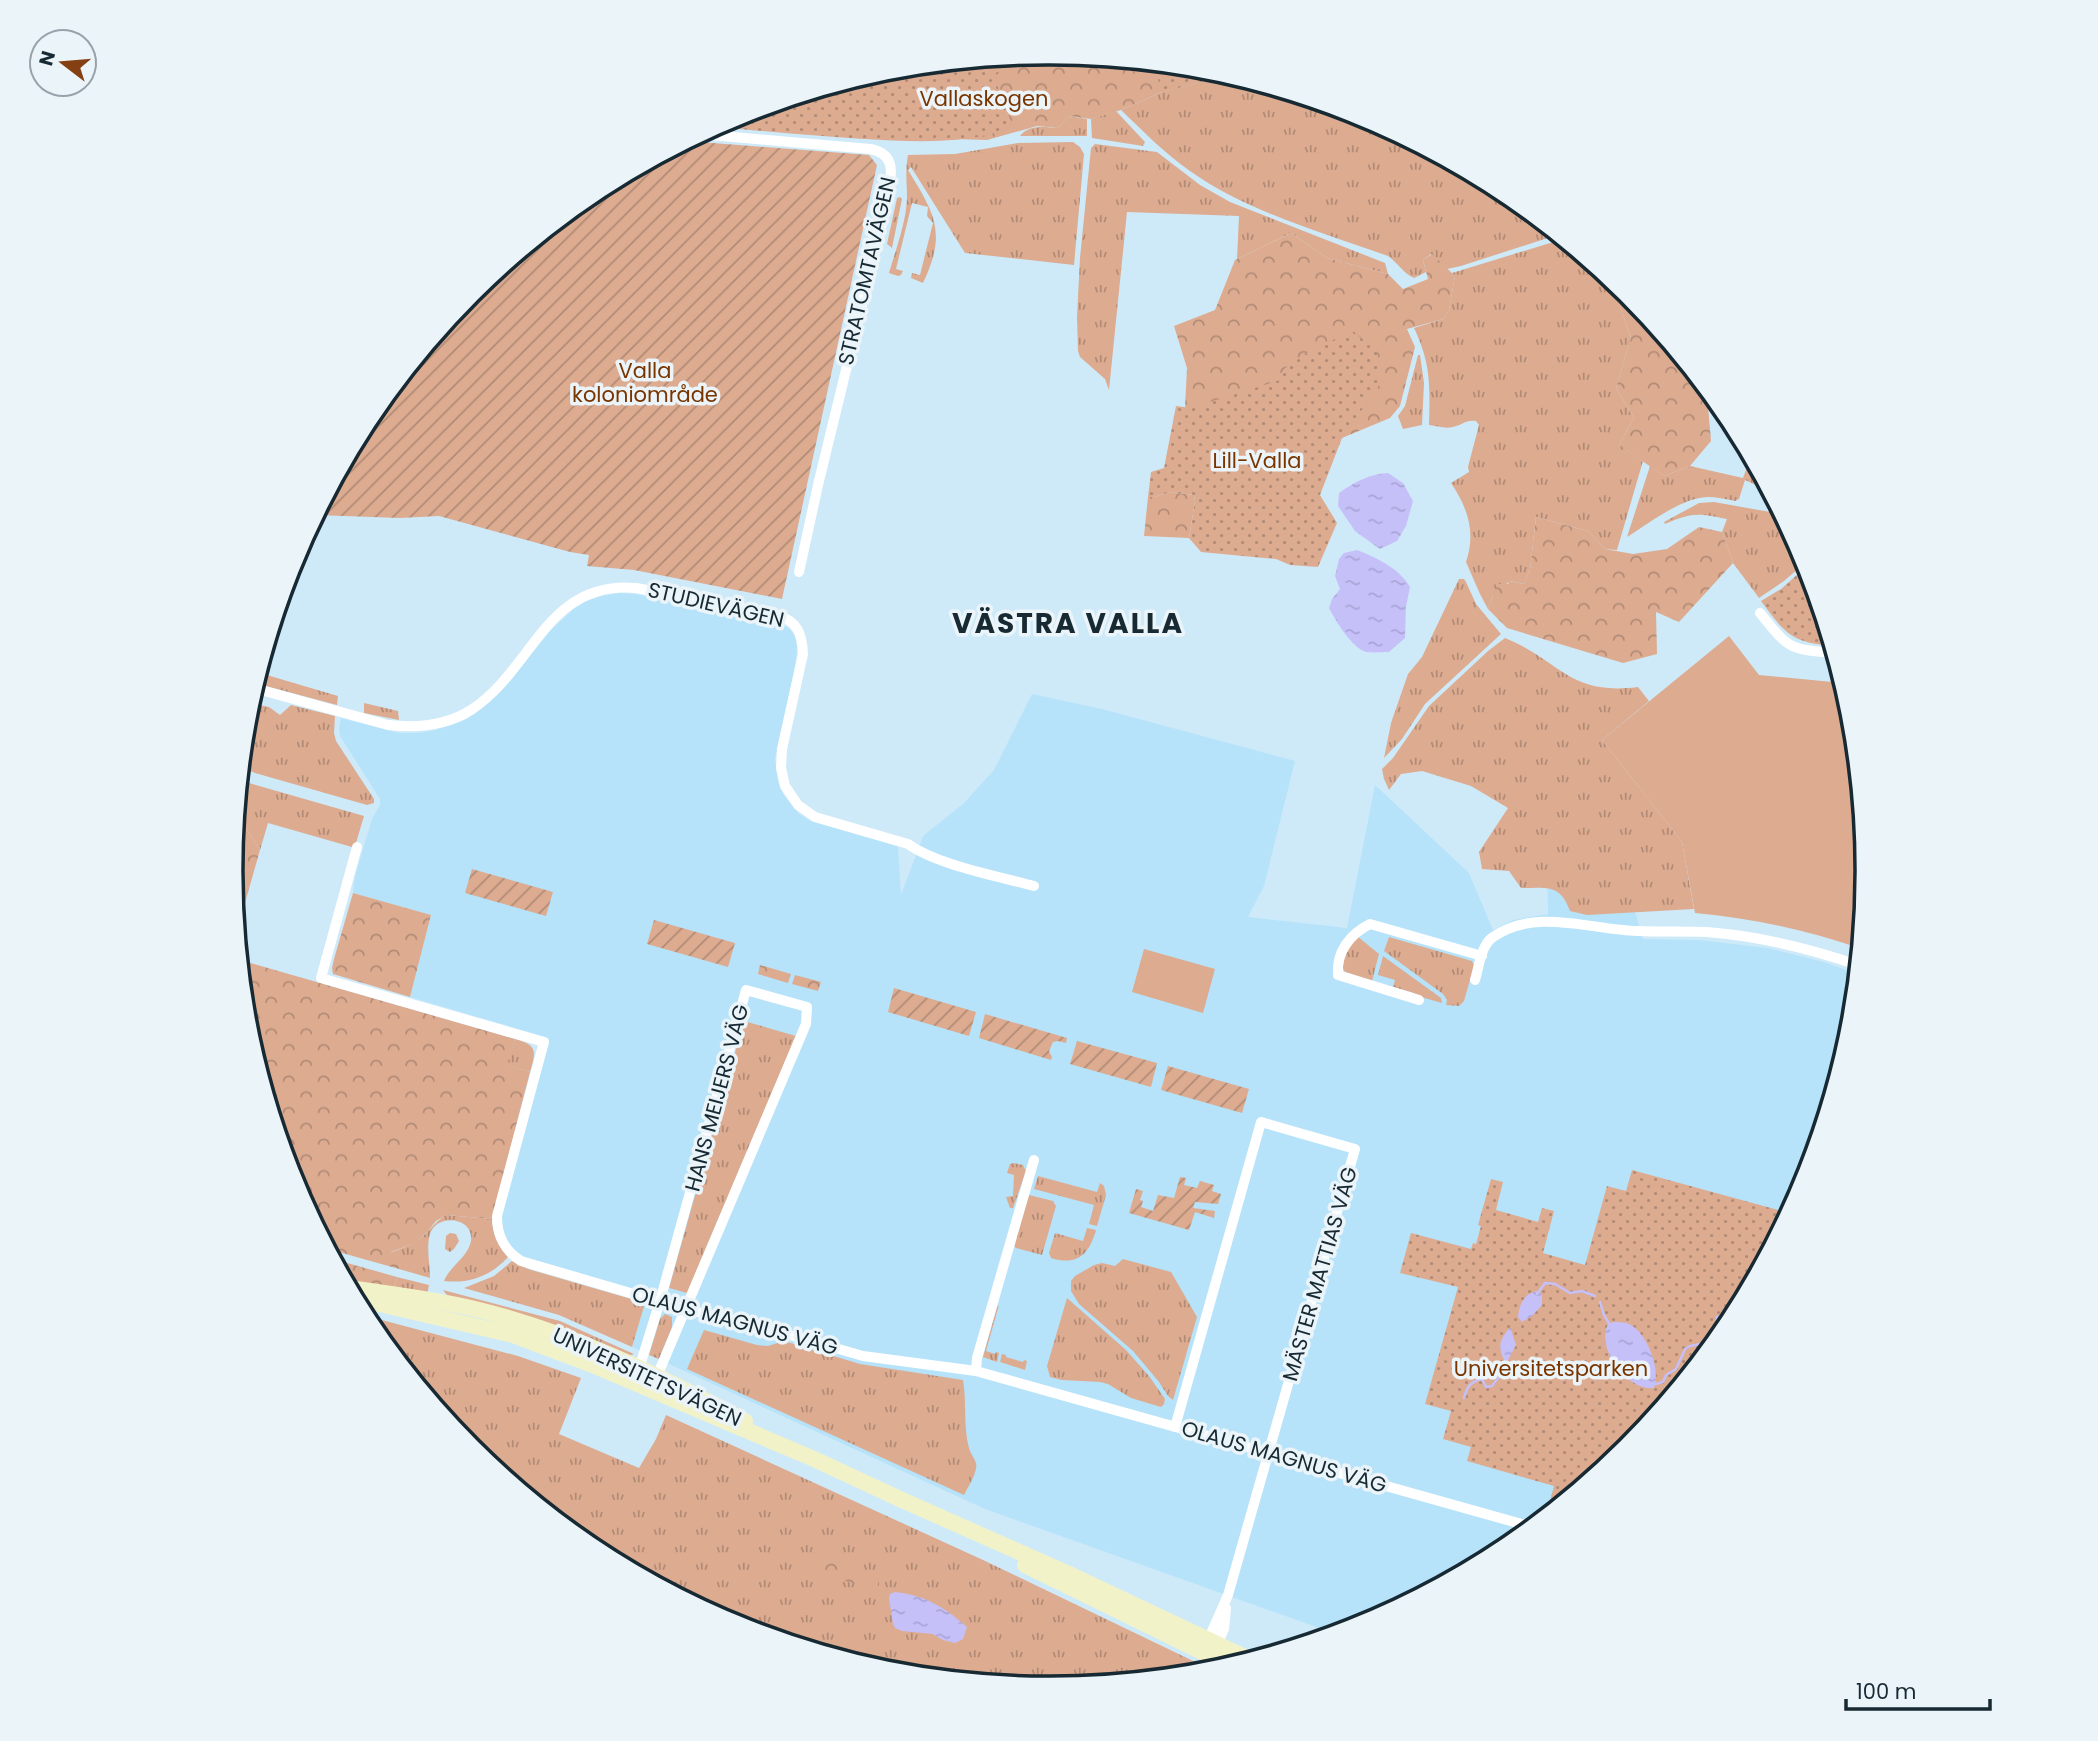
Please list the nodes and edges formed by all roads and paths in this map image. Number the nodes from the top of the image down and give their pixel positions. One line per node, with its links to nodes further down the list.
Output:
1 (720, 136): 2 (street, STRATOMTAVÄGEN)
2 (799, 572)
3 (1760, 613): 4 (street)
4 (1824, 652)
5 (264, 691): 7 (street, STUDIEVÄGEN)
6 (357, 847): 15 (street, OLAUS MAGNUS VÄG)
7 (1034, 886)
8 (1482, 956): 9 (street); 10 (street); 11 (street)
9 (1849, 962)
10 (1475, 980)
11 (1419, 1000)
12 (1034, 1160): 17 (street)
13 (362, 1290): 18 (main road, UNIVERSITETSVÄGEN)
14 (369, 1301): 18 (main road, UNIVERSITETSVÄGEN)
15 (660, 1301): 16 (street, OLAUS MAGNUS VÄG); 16 (street, HANS MEIJERS VÄG); 18 (street, HANS MEIJERS VÄG)
16 (685, 1309): 17 (street, OLAUS MAGNUS VÄG); 19 (street, HANS MEIJERS VÄG)
17 (976, 1371): 20 (street, OLAUS MAGNUS VÄG)
18 (636, 1376): 19 (main road, UNIVERSITETSVÄGEN)
19 (654, 1384): 23 (main road, UNIVERSITETSVÄGEN)
20 (1175, 1427): 21 (street, OLAUS MAGNUS VÄG); 21 (street, MÄSTER MATTIAS VÄG)
21 (1269, 1453): 22 (street, OLAUS MAGNUS VÄG); 23 (street, MÄSTER MATTIAS VÄG)
22 (1520, 1524)
23 (1210, 1648): 24 (main road, UNIVERSITETSVÄGEN); 25 (main road, UNIVERSITETSVÄGEN)
24 (1233, 1655)
25 (1221, 1658)

